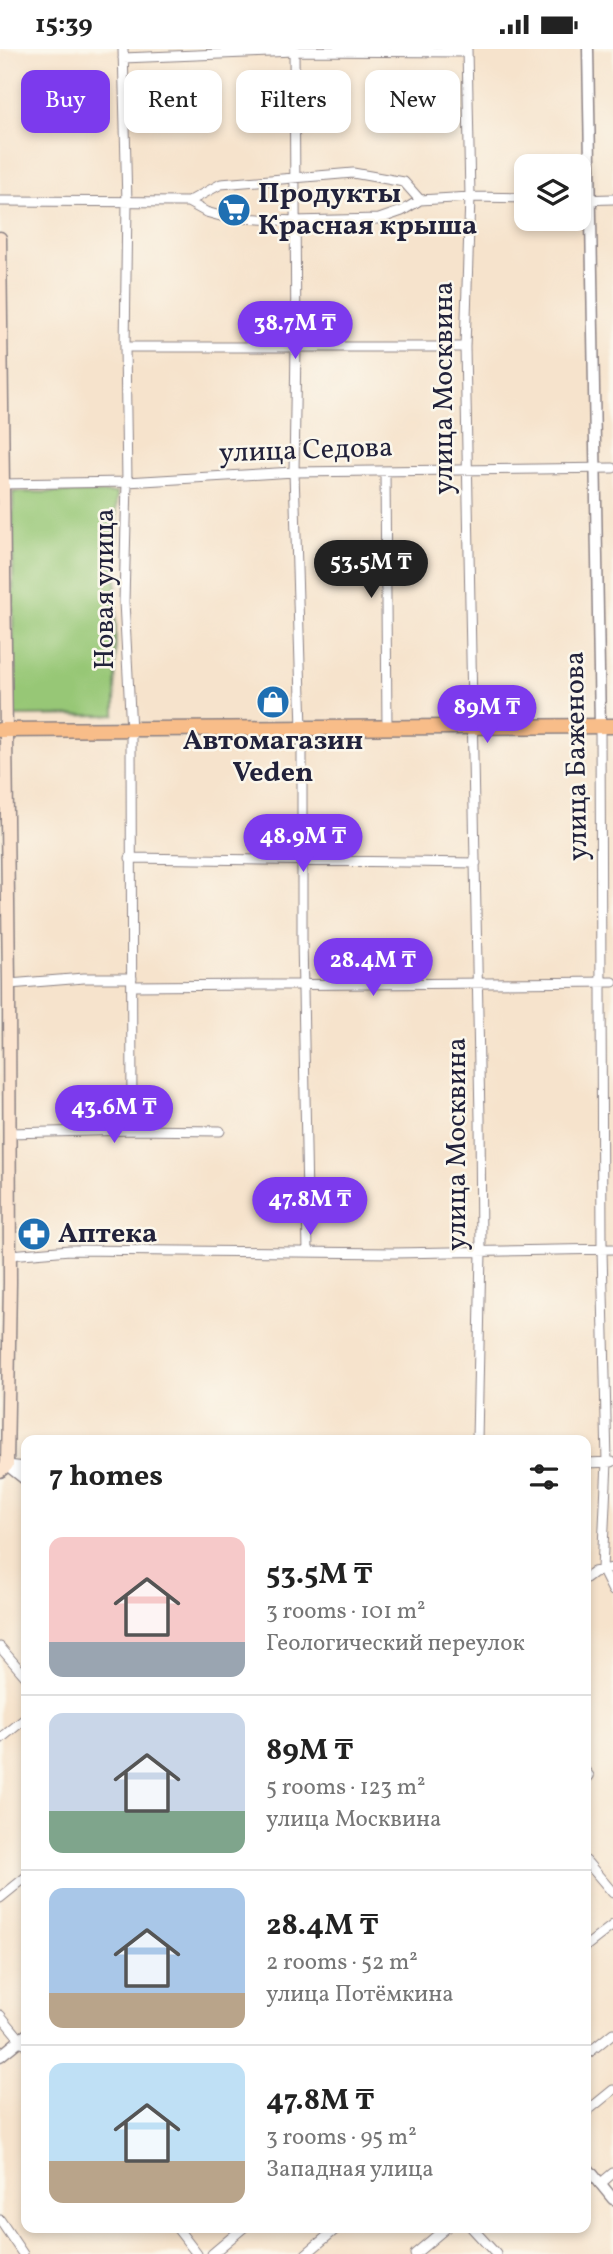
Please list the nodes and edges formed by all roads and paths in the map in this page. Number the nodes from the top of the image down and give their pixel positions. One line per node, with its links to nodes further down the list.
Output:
1 (588, 49): 5 (street, улица Баженова)
2 (294, 50): 3 (street); 4 (street); 6 (street)
3 (467, 50): 7 (street, улица Москвина)
4 (123, 53): 14 (street, Новая улица)
5 (585, 154)
6 (294, 179): 10 (street); 13 (street); 15 (street)
7 (470, 197): 8 (street); 10 (street); 20 (street, улица Москвина)
8 (514, 198)
9 (613, 199): 11 (street)
10 (420, 200): 15 (street)
11 (591, 200)
12 (0, 201): 14 (street)
13 (188, 202): 14 (street); 15 (street)
14 (127, 203): 19 (street, Новая улица)
15 (295, 221): 18 (street)
16 (585, 231): 22 (street, улица Баженова)
17 (0, 239): 27 (main road)
18 (296, 346): 19 (street); 20 (street); 25 (street)
19 (125, 347): 26 (street, Новая улица)
20 (465, 347): 23 (street, улица Москвина)
21 (613, 468): 22 (street, улица Седова)
22 (595, 469): 23 (street, улица Седова); 28 (street, улица Баженова)
23 (466, 470): 24 (street, улица Седова); 30 (street, улица Москвина)
24 (385, 471): 25 (street, улица Седова); 29 (street)
25 (294, 472): 26 (street, улица Седова); 31 (street)
26 (127, 482): 27 (street, улица Седова); 33 (street, Новая улица)
27 (2, 484): 32 (main road)
28 (607, 727): 30 (main road); 39 (street, улица Баженова)
29 (387, 728): 30 (main road); 31 (main road)
30 (472, 728): 36 (street, улица Москвина)
31 (302, 729): 33 (main road); 35 (street)
32 (3, 730): 33 (main road); 42 (main road)
33 (131, 730): 34 (street, Новая улица)
34 (130, 858): 35 (street); 37 (street, Новая улица)
35 (302, 859): 36 (street); 41 (street)
36 (476, 863): 38 (street, улица Москвина)
37 (132, 982): 41 (street); 42 (street); 43 (street, Новая улица)
38 (479, 982): 39 (street); 41 (street); 49 (street, улица Москвина)
39 (602, 982): 40 (street); 47 (street, улица Баженова)
40 (613, 982)
41 (303, 983): 48 (street)
42 (9, 984): 45 (main road)
43 (132, 1129): 44 (street); 45 (street)
44 (220, 1131)
45 (9, 1133): 50 (main road)
46 (613, 1249): 47 (street)
47 (602, 1250): 49 (street); 52 (street, улица Баженова)
48 (308, 1252): 49 (street); 50 (street)
49 (481, 1252): 51 (street, улица Москвина)
50 (5, 1255): 55 (main road)
51 (477, 1435)
52 (610, 1462): 53 (street); 58 (street, улица Баженова)
53 (591, 1463)
54 (21, 1467): 55 (street)
55 (3, 1468): 56 (street)
56 (21, 1477)
57 (613, 1568): 58 (street)
58 (602, 1569): 59 (street); 60 (street)
59 (591, 1575)
60 (613, 1591)
61 (0, 1647): 62 (street)
62 (21, 1671)
63 (21, 1722): 64 (street)
64 (0, 1739)
65 (591, 1867): 67 (street)
66 (21, 1881): 68 (street)
67 (613, 1893)
68 (0, 1898)
69 (613, 1925): 70 (street)
70 (591, 1942)
71 (0, 2015): 73 (street)
72 (613, 2033): 75 (street)
73 (21, 2037)
74 (21, 2042): 76 (street)
75 (591, 2051)
76 (0, 2056)
77 (613, 2090): 78 (street)
78 (591, 2108)
79 (591, 2173): 81 (street)
80 (613, 2173): 81 (street)
81 (600, 2184): 82 (street)
82 (613, 2199)
83 (0, 2220): 89 (street)
84 (181, 2233): 90 (street)
85 (237, 2233): 91 (street)
86 (331, 2233): 92 (street)
87 (440, 2233): 93 (street)
88 (477, 2233): 94 (street)
89 (23, 2254)
90 (197, 2254)
91 (212, 2254)
92 (306, 2254)
93 (415, 2254)
94 (496, 2254)

